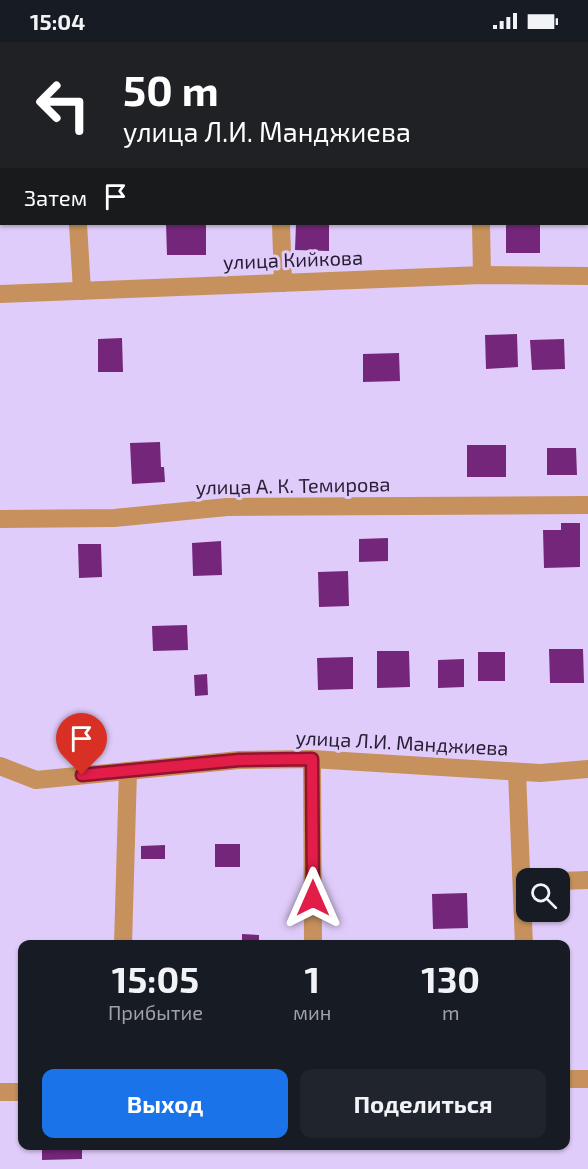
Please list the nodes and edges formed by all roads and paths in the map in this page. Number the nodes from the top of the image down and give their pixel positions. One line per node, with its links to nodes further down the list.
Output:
1 (78, 225): 7 (street)
2 (281, 225): 6 (street)
3 (481, 225): 4 (street)
4 (482, 275): 5 (street, улица Кийкова); 6 (street, улица Кийкова)
5 (588, 276)
6 (283, 283): 7 (street, улица Кийкова)
7 (82, 291): 8 (street, улица Кийкова)
8 (0, 294)
9 (588, 505): 10 (street, улица А. К. Темирова)
10 (0, 519)
11 (312, 759): 14 (street, улица Л.И. Манджиева); 15 (street, улица Л.И. Манджиева); 21 (street)
12 (0, 766): 14 (street, улица Л.И. Манджиева)
13 (588, 769): 15 (street, улица Л.И. Манджиева)
14 (128, 771): 20 (street)
15 (517, 772): 16 (street)
16 (523, 868)
17 (588, 880): 18 (street)
18 (570, 881)
19 (524, 922): 22 (street)
20 (123, 940)
21 (313, 940)
22 (524, 940)
23 (570, 1079): 24 (street)
24 (588, 1079)
25 (0, 1092): 26 (street)
26 (18, 1092)

